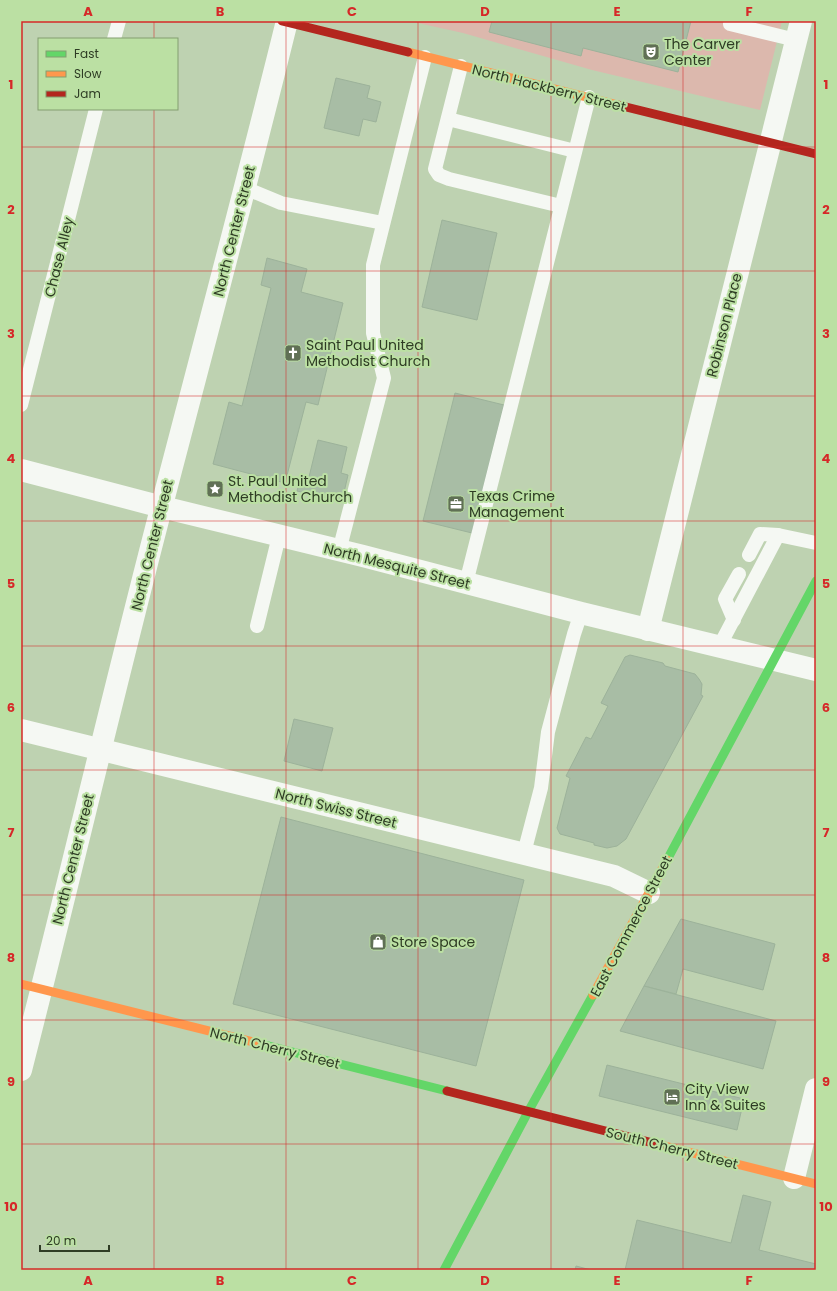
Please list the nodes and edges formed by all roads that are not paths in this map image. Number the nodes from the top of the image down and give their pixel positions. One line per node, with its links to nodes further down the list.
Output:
1 (119, 21): 5 (lane)
2 (285, 21): 6 (main road, North Hackberry Street); 14 (street, North Center Street)
3 (731, 21): 4 (lane)
4 (798, 30): 11 (street, Robinson Place)
5 (114, 38)
6 (425, 57): 7 (main road, North Hackberry Street); 16 (lane)
7 (461, 66): 8 (main road, North Hackberry Street); 10 (lane)
8 (589, 97): 11 (main road, North Hackberry Street); 12 (lane)
9 (96, 110): 17 (lane, Chase Alley)
10 (448, 119): 12 (lane); 15 (lane)
11 (770, 142): 13 (main road, North Hackberry Street); 31 (street, Robinson Place)
12 (575, 151): 15 (lane)
13 (816, 154)
14 (245, 188): 16 (lane); 19 (street, North Center Street)
15 (561, 206): 27 (lane)
16 (383, 223): 23 (lane)
17 (21, 405)
18 (21, 470): 19 (street, North Mesquite Street)
19 (162, 507): 20 (street, North Mesquite Street); 36 (street, North Center Street)
20 (279, 536): 23 (street, North Mesquite Street); 30 (lane)
21 (778, 536): 22 (lane); 24 (lane); 29 (lane)
22 (816, 543)
23 (339, 551): 27 (street, North Mesquite Street)
24 (749, 555)
25 (739, 574): 29 (lane)
26 (816, 581): 33 (main road, East Commerce Street)
27 (466, 584): 28 (street, North Mesquite Street)
28 (581, 613): 31 (street, North Mesquite Street); 37 (lane)
29 (734, 620): 32 (lane)
30 (257, 626)
31 (648, 630): 32 (street, North Mesquite Street)
32 (719, 647): 33 (street, North Mesquite Street)
33 (773, 660): 34 (street, North Mesquite Street); 38 (main road, East Commerce Street)
34 (816, 670)
35 (21, 730): 36 (street, North Swiss Street)
36 (101, 750): 37 (street, North Swiss Street); 39 (street, North Center Street)
37 (524, 853): 38 (street, North Swiss Street)
38 (649, 893): 42 (main road, East Commerce Street)
39 (31, 987): 40 (street, North Center Street); 42 (main road, North Cherry Street)
40 (21, 1070)
41 (816, 1089): 43 (street)
42 (528, 1112): 43 (main road, South Cherry Street); 45 (main road, East Commerce Street)
43 (794, 1178): 44 (main road, South Cherry Street)
44 (816, 1184)
45 (444, 1270)

